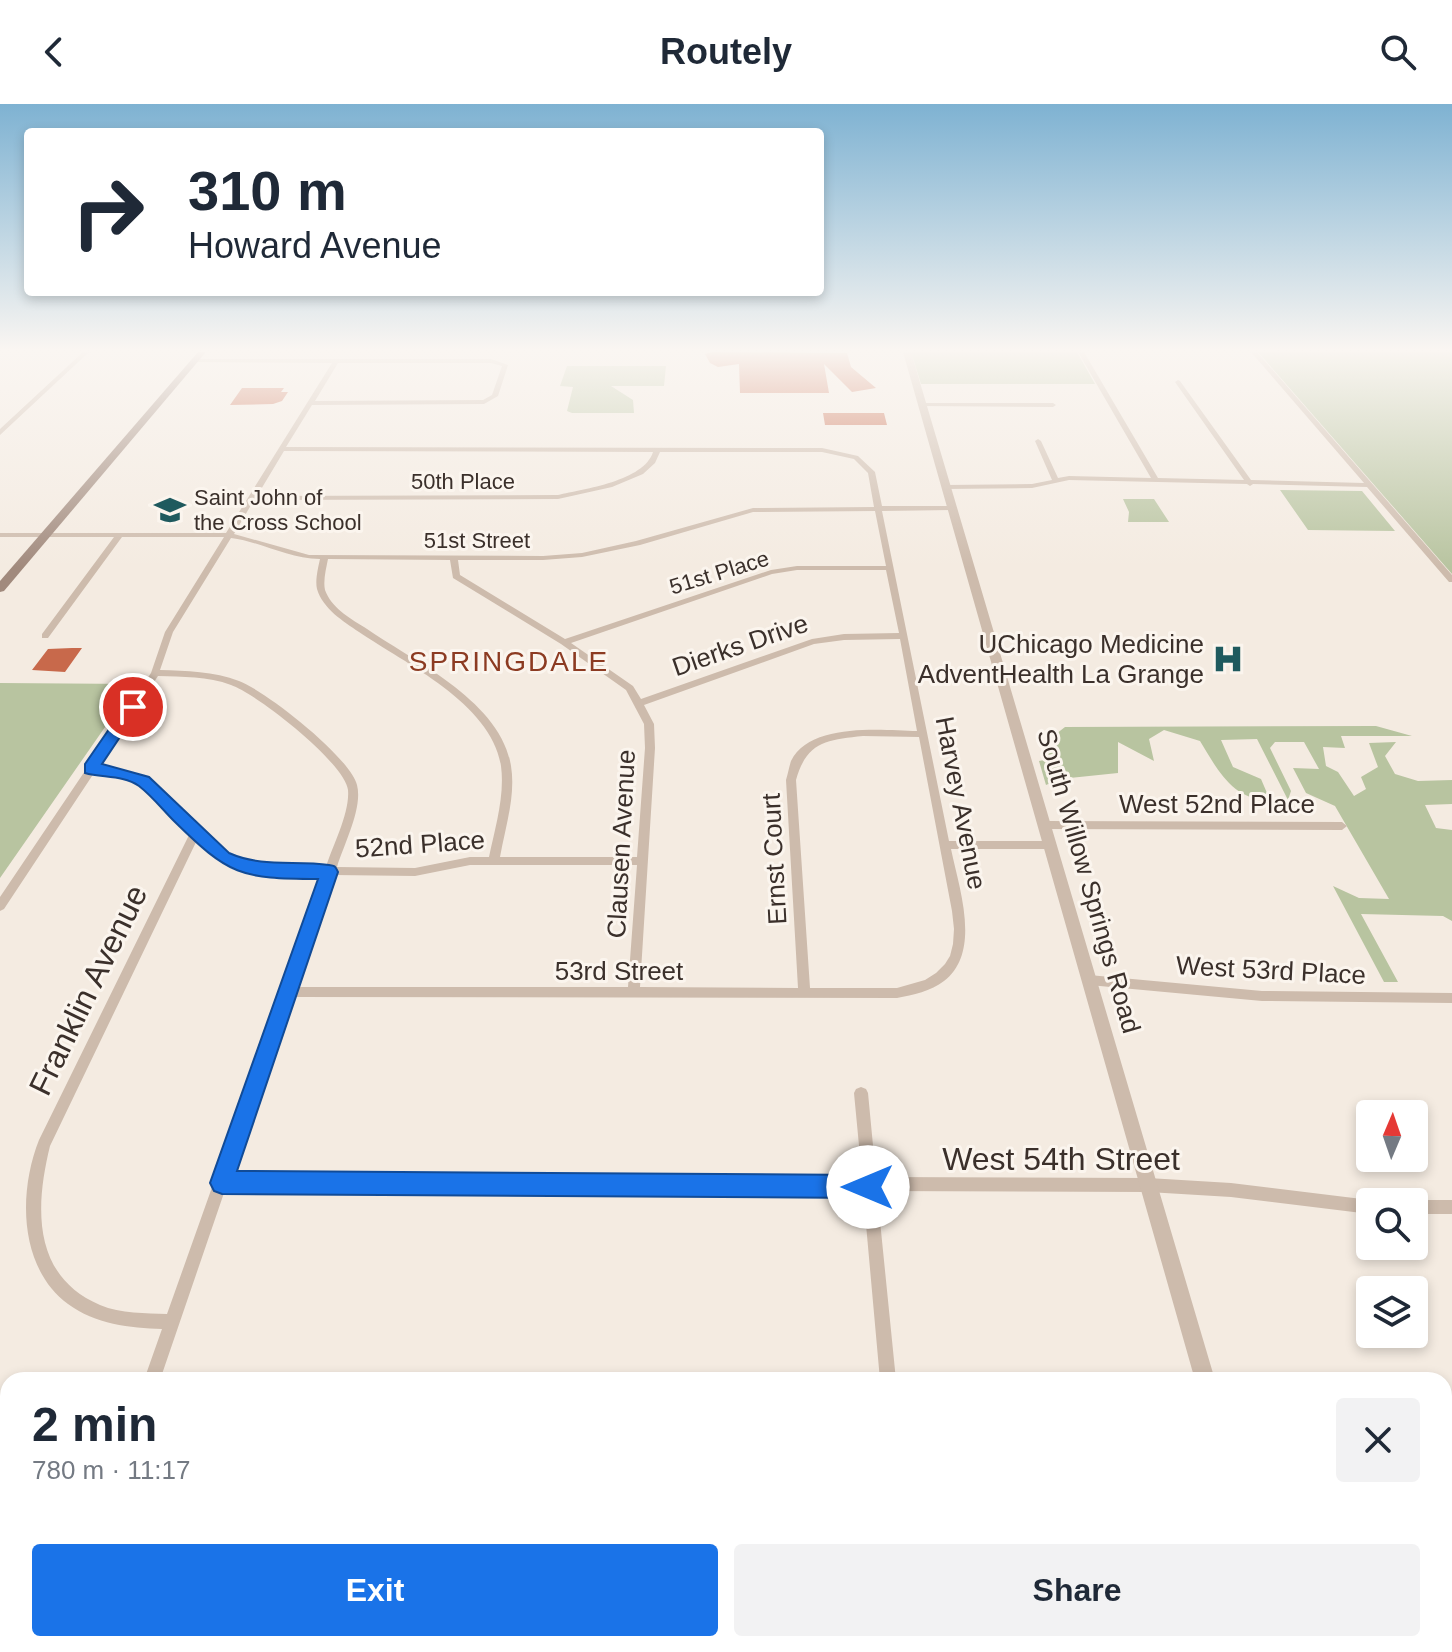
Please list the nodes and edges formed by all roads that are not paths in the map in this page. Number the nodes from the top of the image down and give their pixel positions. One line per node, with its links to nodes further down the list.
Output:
1 (139, 424): 18 (main road)
2 (298, 424): 8 (street)
3 (928, 424): 14 (street, South Willow Springs Road)
4 (1123, 424): 10 (street)
5 (1208, 424): 12 (street)
6 (1316, 424): 13 (street)
7 (1038, 441): 11 (street)
8 (283, 449): 9 (street); 15 (street)
9 (657, 449): 15 (street, 50th Place); 16 (street, Harvey Avenue)
10 (1155, 479): 11 (street); 12 (street)
11 (1056, 481): 14 (street)
12 (1250, 484): 13 (street)
13 (1368, 485): 25 (street)
14 (946, 487): 17 (street, South Willow Springs Road)
15 (252, 498): 21 (street)
16 (878, 508): 17 (street, 51st Street); 23 (street, 51st Street); 24 (street, Harvey Avenue)
17 (952, 508): 34 (street, South Willow Springs Road)
18 (44, 534): 19 (street, 51st Street); 20 (street, 51st Street); 26 (main road)
19 (0, 535)
20 (120, 535): 21 (street, 51st Street); 27 (street)
21 (227, 535): 22 (street, 51st Street); 30 (street)
22 (324, 557): 23 (street, 51st Street); 39 (street)
23 (454, 558): 29 (street, Clausen Avenue)
24 (889, 568): 28 (street, Harvey Avenue); 29 (street, 51st Place)
25 (1452, 580)
26 (0, 588)
27 (45, 636)
28 (903, 636): 31 (street, Dierks Drive); 32 (street, Harvey Avenue)
29 (564, 642): 31 (street, Clausen Avenue)
30 (155, 673): 33 (street); 41 (street)
31 (640, 703): 40 (street, Clausen Avenue)
32 (922, 734): 37 (street, Harvey Avenue); 47 (street, Ernst Court)
33 (90, 769): 36 (street, 52nd Place); 42 (street)
34 (1044, 825): 35 (street, West 52nd Place); 38 (street, South Willow Springs Road)
35 (1342, 826)
36 (196, 832): 41 (street, 52nd Place); 56 (street, Franklin Avenue)
37 (945, 845): 38 (street); 43 (street, Harvey Avenue)
38 (1050, 845): 44 (street, South Willow Springs Road)
39 (494, 861): 40 (street, 52nd Place); 41 (street, 52nd Place)
40 (643, 861): 46 (street, Clausen Avenue)
41 (329, 872): 45 (street)
42 (0, 906)
43 (945, 974): 47 (street, 53rd Street)
44 (1089, 980): 48 (street, West 53rd Place); 51 (street, South Willow Springs Road)
45 (288, 992): 46 (street, 53rd Street); 50 (street)
46 (634, 993): 47 (street, 53rd Street)
47 (804, 994)
48 (1452, 998)
49 (861, 1093): 52 (street)
50 (222, 1183): 52 (street, West 54th Street); 56 (street)
51 (1148, 1185): 52 (street, West 54th Street); 53 (street, West 54th Street); 59 (street, South Willow Springs Road)
52 (868, 1187): 58 (street)
53 (1356, 1205)
54 (1428, 1207): 55 (street)
55 (1452, 1207)
56 (171, 1322): 57 (street)
57 (155, 1372)
58 (887, 1372)
59 (1203, 1372)

